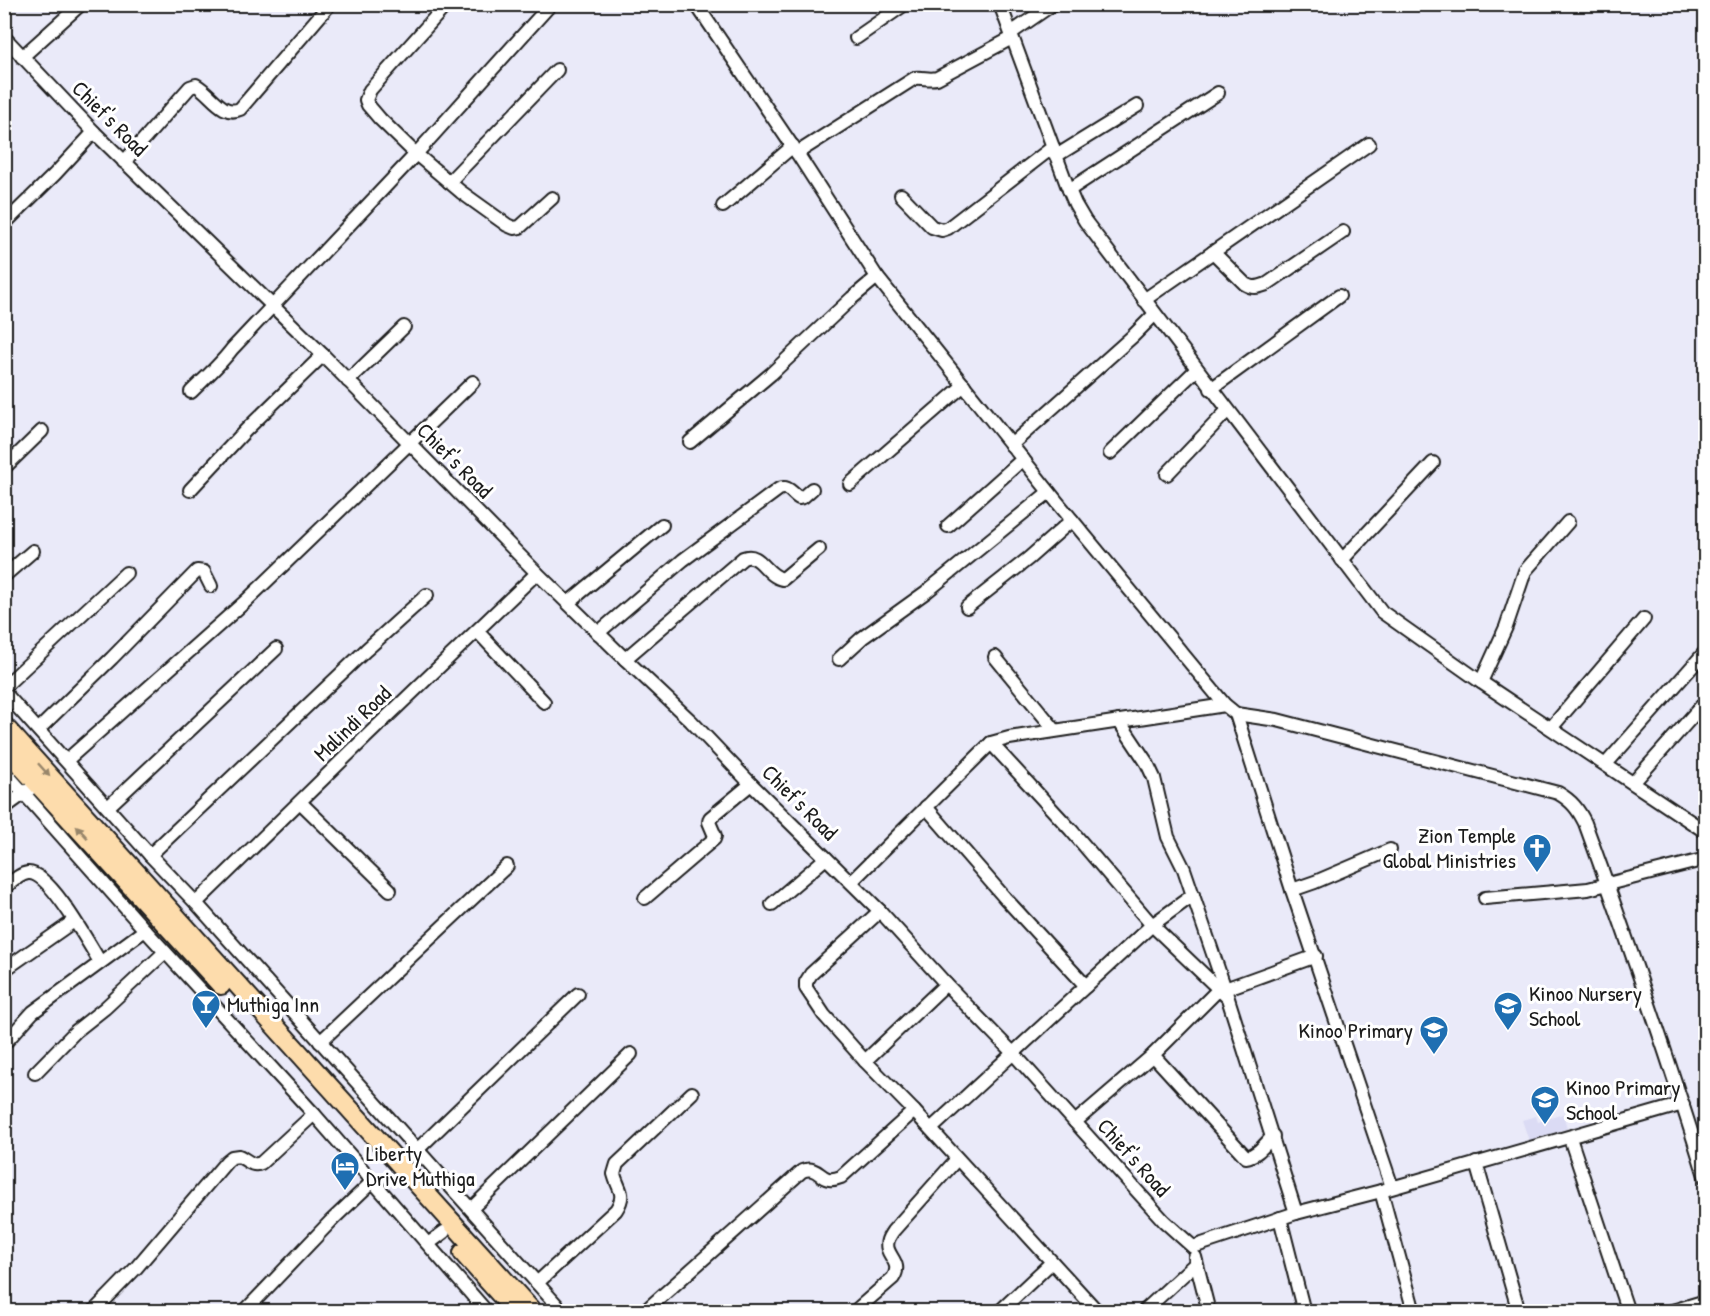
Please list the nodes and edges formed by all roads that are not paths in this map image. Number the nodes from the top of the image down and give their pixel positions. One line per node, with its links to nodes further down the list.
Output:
1 (81, 4): 12 (street)
2 (330, 4): 21 (street)
3 (447, 4): 20 (street)
4 (551, 4): 20 (street)
5 (696, 4): 18 (street)
6 (905, 4): 11 (street)
7 (1000, 4): 9 (street)
8 (1053, 4): 9 (street)
9 (1012, 35): 18 (street); 19 (street)
10 (4, 37): 12 (street, Chief's Road)
11 (856, 38)
12 (22, 57): 16 (street, Chief's Road)
13 (557, 70): 22 (street)
14 (1218, 93): 23 (street)
15 (1137, 106): 19 (street)
16 (94, 132): 21 (street, Chief's Road); 27 (street)
17 (1369, 144): 29 (street)
18 (795, 149): 26 (street); 30 (street)
19 (1055, 152): 23 (street); 24 (street)
20 (416, 154): 22 (street); 33 (street)
21 (124, 162): 33 (street, Chief's Road)
22 (449, 182): 25 (street)
23 (1069, 190): 32 (street)
24 (901, 195)
25 (552, 198)
26 (723, 206)
27 (4, 225)
28 (1343, 232): 29 (street)
29 (1213, 252): 32 (street)
30 (877, 277): 40 (street); 45 (street)
31 (1339, 296): 41 (street)
32 (1144, 300): 34 (street)
33 (273, 307): 36 (street, Chief's Road); 42 (street)
34 (1155, 314): 37 (street); 47 (street)
35 (404, 327): 38 (street)
36 (323, 355): 38 (street, Chief's Road); 56 (street)
37 (1197, 369): 41 (street); 48 (street)
38 (348, 381): 46 (street, Chief's Road)
39 (473, 382): 46 (street)
40 (966, 388): 47 (street); 51 (street); 54 (street)
41 (1211, 388): 43 (street)
42 (191, 392)
43 (1228, 410): 53 (street); 64 (street)
44 (42, 431): 52 (street)
45 (690, 442)
46 (409, 445): 66 (street, Chief's Road); 93 (street)
47 (1011, 445): 49 (street)
48 (1110, 453)
49 (1023, 459): 57 (street); 61 (street)
50 (1433, 463): 64 (street)
51 (881, 466)
52 (4, 468)
53 (1167, 474)
54 (850, 484)
55 (812, 489): 74 (street)
56 (190, 490)
57 (1049, 492): 58 (street); 79 (street)
58 (1072, 520): 71 (street); 84 (street)
59 (1568, 522): 80 (street)
60 (662, 525): 70 (street)
61 (948, 526)
62 (819, 549): 78 (street)
63 (33, 551): 67 (street)
64 (1342, 560): 80 (street)
65 (126, 573): 81 (street)
66 (537, 573): 70 (street, Chief's Road); 73 (street, Malindi Road)
67 (4, 576)
68 (211, 586): 89 (street)
69 (427, 595): 105 (street)
70 (568, 603): 74 (street, Chief's Road)
71 (967, 607)
72 (1644, 619): 88 (street)
73 (477, 631): 83 (street); 99 (street, Malindi Road)
74 (598, 633): 78 (street, Chief's Road)
75 (276, 649): 100 (street)
76 (1706, 651): 94 (street)
77 (994, 657): 90 (street)
78 (625, 659): 97 (street, Chief's Road)
79 (839, 659)
80 (1481, 682): 88 (street)
81 (4, 689): 89 (street)
82 (1706, 701): 96 (street)
83 (544, 702)
84 (1225, 705): 85 (street); 86 (street)
85 (1236, 714): 110 (street); 113 (street)
86 (1119, 721): 90 (street); 114 (street)
87 (4, 726): 126 (highway, one-way to 126)
88 (1551, 728): 94 (street)
89 (39, 729): 93 (street)
90 (1055, 730): 91 (street)
91 (991, 743): 101 (street); 121 (street)
92 (4, 747): 98 (highway)
93 (67, 760): 100 (street)
94 (1606, 764): 96 (street)
95 (4, 771): 98 (street)
96 (1633, 783): 103 (street)
97 (751, 784): 106 (street, Chief's Road); 115 (street)
98 (31, 788): 102 (street); 122 (street); 126 (highway, one-way to 98)
99 (300, 802): 112 (street); 117 (street, Malindi Road)
100 (108, 807): 105 (street)
101 (926, 807): 109 (street); 131 (street)
102 (4, 808)
103 (1706, 832)
104 (1390, 850): 113 (street)
105 (150, 855): 117 (street)
106 (826, 858): 109 (street, Chief's Road); 118 (street)
107 (1706, 859): 110 (street)
108 (507, 866): 134 (street)
109 (851, 882): 119 (street, Chief's Road)
110 (1607, 884): 116 (street); 144 (street)
111 (4, 888): 120 (street)
112 (390, 890)
113 (1292, 890): 125 (street)
114 (1192, 895): 121 (street); 132 (street)
115 (645, 898)
116 (1485, 898)
117 (196, 903): 123 (street)
118 (772, 904)
119 (880, 911): 130 (street, Chief's Road); 140 (street)
120 (74, 921): 127 (street); 128 (street)
121 (1152, 925): 131 (street); 132 (street)
122 (145, 930): 124 (street); 127 (street)
123 (229, 941): 126 (street); 134 (street)
124 (165, 952): 129 (street); 142 (street)
125 (1316, 956): 132 (street); 156 (street)
126 (207, 960): 129 (street); 141 (highway); 160 (highway)
127 (100, 962): 135 (street)
128 (4, 970)
129 (190, 979): 146 (street)
130 (946, 984): 136 (street, Chief's Road); 140 (street)
131 (1086, 986): 136 (street)
132 (1223, 992): 138 (street); 149 (street)
133 (578, 994): 151 (street)
134 (320, 1042): 139 (street)
135 (4, 1044)
136 (1013, 1053): 147 (street, Chief's Road); 148 (street)
137 (631, 1054): 157 (street)
138 (1153, 1055): 147 (street); 149 (street)
139 (335, 1058): 141 (street); 151 (street)
140 (865, 1061): 145 (street)
141 (316, 1072): 171 (highway)
142 (35, 1073)
143 (692, 1093): 165 (street)
144 (1683, 1104): 150 (street); 154 (street)
145 (914, 1111): 148 (street); 173 (street)
146 (314, 1114): 155 (street); 167 (street)
147 (1075, 1122): 162 (street, Chief's Road)
148 (931, 1129): 152 (street)
149 (1273, 1136): 158 (street)
150 (1570, 1137): 153 (street); 182 (street)
151 (417, 1150): 157 (street)
152 (957, 1159): 163 (street); 174 (street)
153 (1476, 1163): 156 (street); 181 (street)
154 (1706, 1179)
155 (373, 1181): 161 (street); 168 (street)
156 (1387, 1189): 158 (street); 180 (street)
157 (471, 1209): 165 (street)
158 (1296, 1213): 159 (street)
159 (1280, 1218): 162 (street); 179 (street)
160 (444, 1232): 161 (street); 170 (highway)
161 (428, 1244): 169 (street)
162 (1193, 1247): 164 (street)
163 (1052, 1262): 175 (street); 176 (street)
164 (1196, 1263): 177 (street); 178 (street)
165 (537, 1283): 172 (street)
166 (1706, 1301): 183 (street)
167 (93, 1311)
168 (244, 1311)
169 (487, 1311)
170 (516, 1311)
171 (533, 1311)
172 (563, 1311)
173 (644, 1311)
174 (854, 1311)
175 (999, 1311)
176 (1098, 1311)
177 (1143, 1311)
178 (1209, 1311)
179 (1304, 1311)
180 (1414, 1311)
181 (1519, 1311)
182 (1628, 1311)
183 (1669, 1311)

